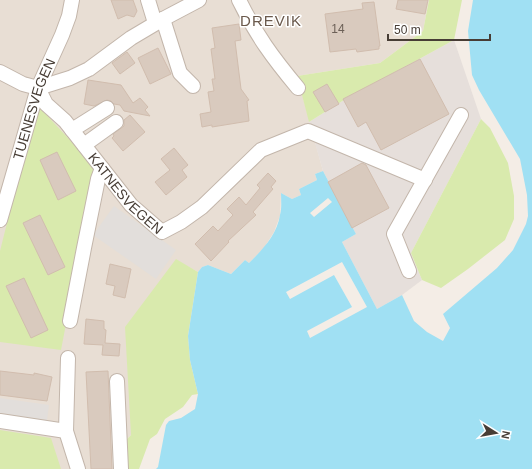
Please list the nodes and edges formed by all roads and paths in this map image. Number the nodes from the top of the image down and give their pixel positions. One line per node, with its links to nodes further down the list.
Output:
1 (72, 0): 8 (street, TUENESVEGEN)
2 (148, 0): 5 (street)
3 (199, 0): 5 (street)
4 (239, 0): 9 (street)
5 (159, 21): 7 (street); 8 (street)
6 (0, 72): 8 (street)
7 (193, 86)
8 (38, 88): 13 (street, KATNESVEGEN); 17 (street, TUENESVEGEN)
9 (298, 88)
10 (107, 108): 13 (street)
11 (461, 115): 16 (street)
12 (116, 122): 14 (street)
13 (72, 130): 14 (street, KATNESVEGEN)
14 (84, 145): 15 (street, KATNESVEGEN)
15 (102, 168): 16 (street, KATNESVEGEN); 19 (street)
16 (425, 180): 18 (street)
17 (0, 220)
18 (409, 271)
19 (70, 322)
20 (68, 358): 23 (street)
21 (117, 381): 25 (street)
22 (0, 421): 23 (street)
23 (66, 431): 24 (street)
24 (78, 469)
25 (121, 469)

